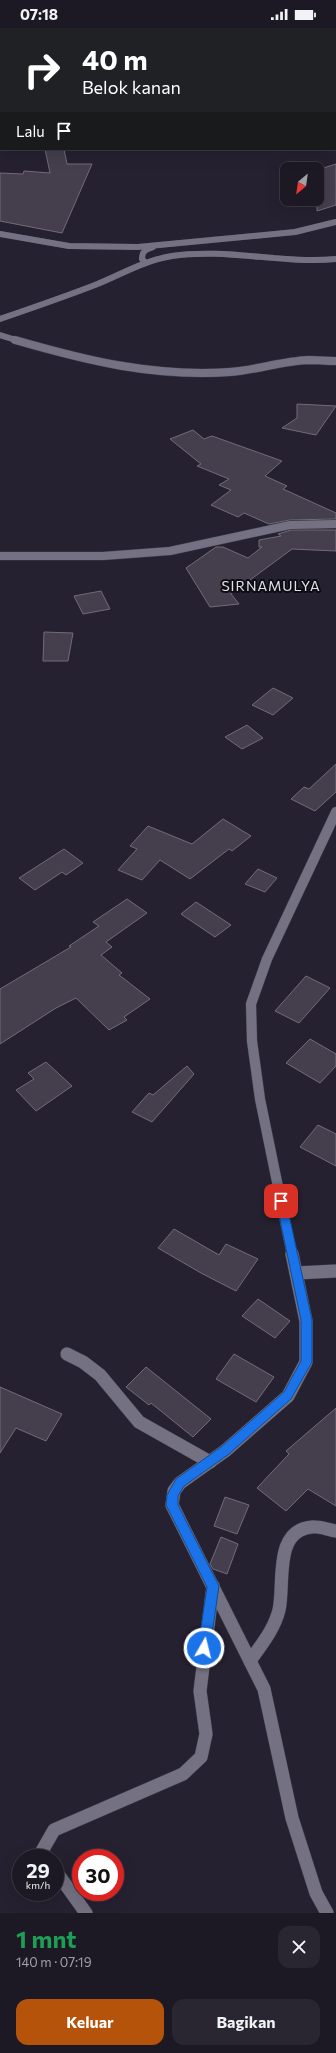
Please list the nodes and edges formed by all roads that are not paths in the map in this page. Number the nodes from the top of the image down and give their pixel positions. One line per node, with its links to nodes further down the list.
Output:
1 (336, 222): 3 (street)
2 (0, 234): 3 (street)
3 (159, 246): 5 (street)
4 (336, 259): 5 (street)
5 (146, 263): 6 (street)
6 (0, 319)
7 (0, 335): 8 (street)
8 (336, 361)
9 (336, 524): 10 (street)
10 (0, 556)
11 (336, 812): 13 (street)
12 (336, 1271): 13 (street)
13 (296, 1273): 15 (street)
14 (67, 1354): 15 (street)
15 (210, 1462): 17 (street)
16 (336, 1531): 18 (street)
17 (213, 1586): 18 (street); 19 (street)
18 (250, 1661): 22 (street)
19 (43, 1849)
20 (64, 1882): 21 (street)
21 (86, 1913)
22 (327, 1913)

